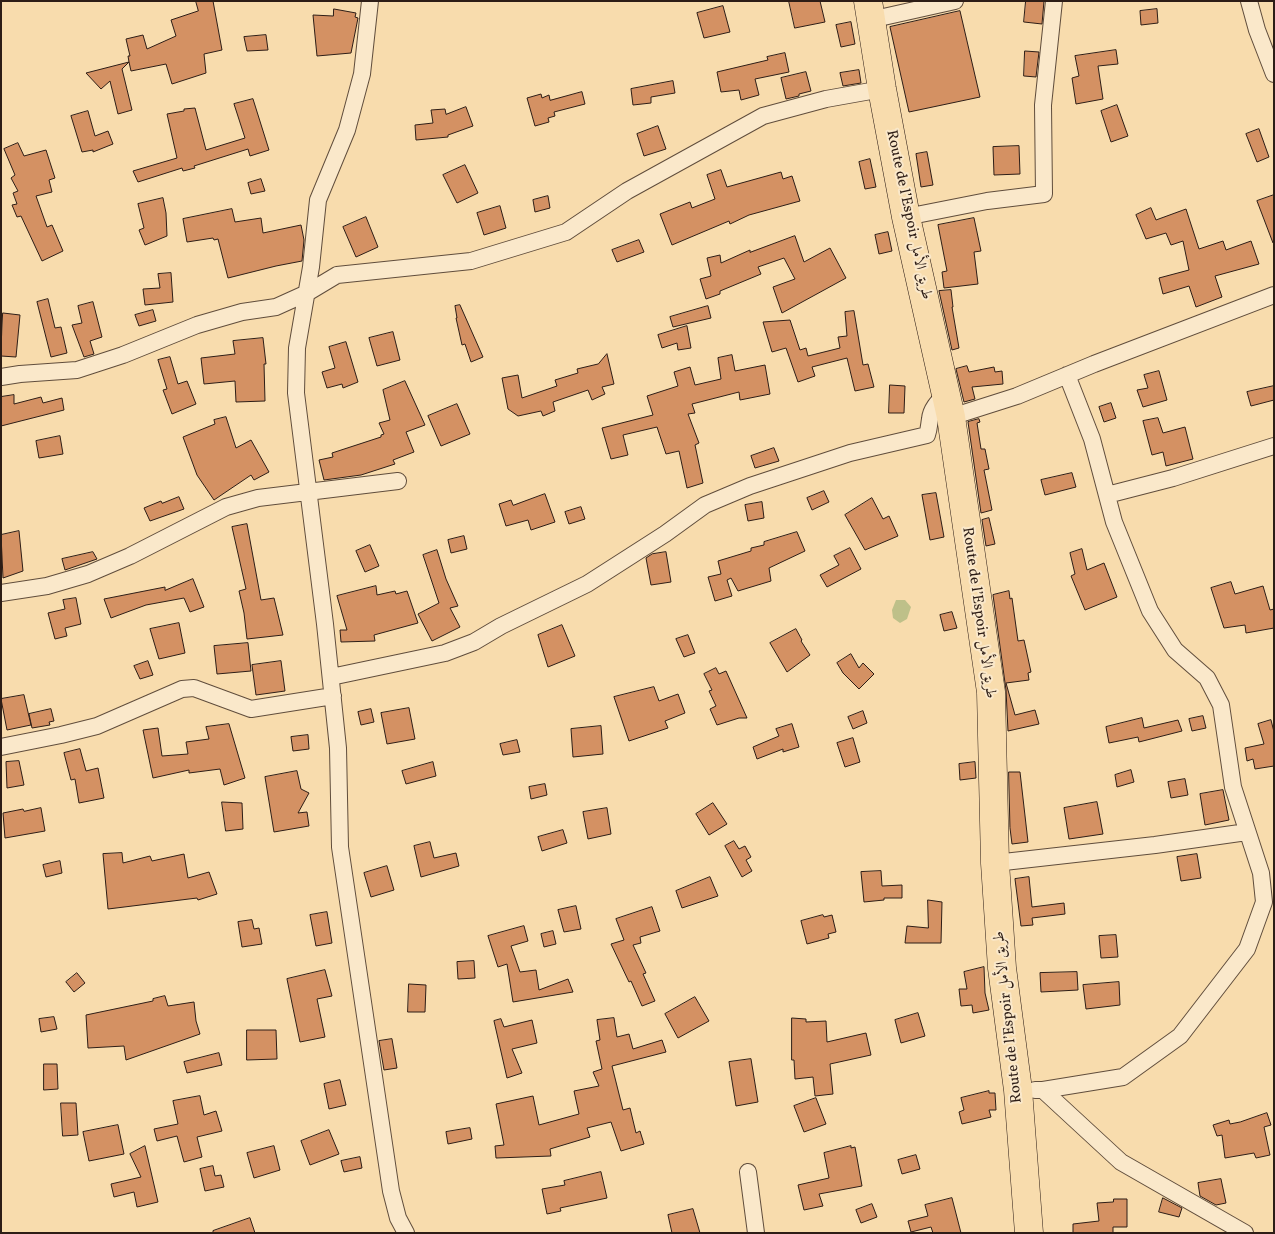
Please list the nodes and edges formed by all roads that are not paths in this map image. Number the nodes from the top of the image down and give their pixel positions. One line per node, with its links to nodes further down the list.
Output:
1 (370, 1): 10 (street)
2 (955, 1): 5 (street)
3 (1054, 1): 9 (street)
4 (1249, 1): 6 (street)
5 (869, 11): 8 (highway, Route de l’Espoir طريق الأمل)
6 (1267, 35): 7 (street)
7 (1274, 74)
8 (882, 89): 9 (highway, Route de l’Espoir طريق الأمل); 10 (street)
9 (906, 217): 14 (highway, Route de l’Espoir طريق الأمل)
10 (307, 293): 13 (street); 17 (street)
11 (1274, 295): 12 (street)
12 (1067, 375): 14 (street); 18 (street)
13 (1, 377)
14 (949, 406): 20 (street); 24 (highway, Route de l’Espoir طريق الأمل)
15 (1274, 446): 18 (street)
16 (398, 481): 17 (street)
17 (309, 491): 19 (street); 20 (street)
18 (1107, 495): 23 (street)
19 (1, 594)
20 (331, 677): 21 (street)
21 (333, 696): 22 (street); 28 (street)
22 (1, 747)
23 (1248, 832): 24 (street); 25 (street)
24 (995, 863): 26 (highway, Route de l’Espoir طريق الأمل)
25 (1269, 900): 26 (street)
26 (1030, 1090): 30 (highway, Route de l’Espoir طريق الأمل); 31 (street)
27 (748, 1172): 29 (street)
28 (406, 1233)
29 (756, 1233)
30 (1029, 1233)
31 (1245, 1233)

